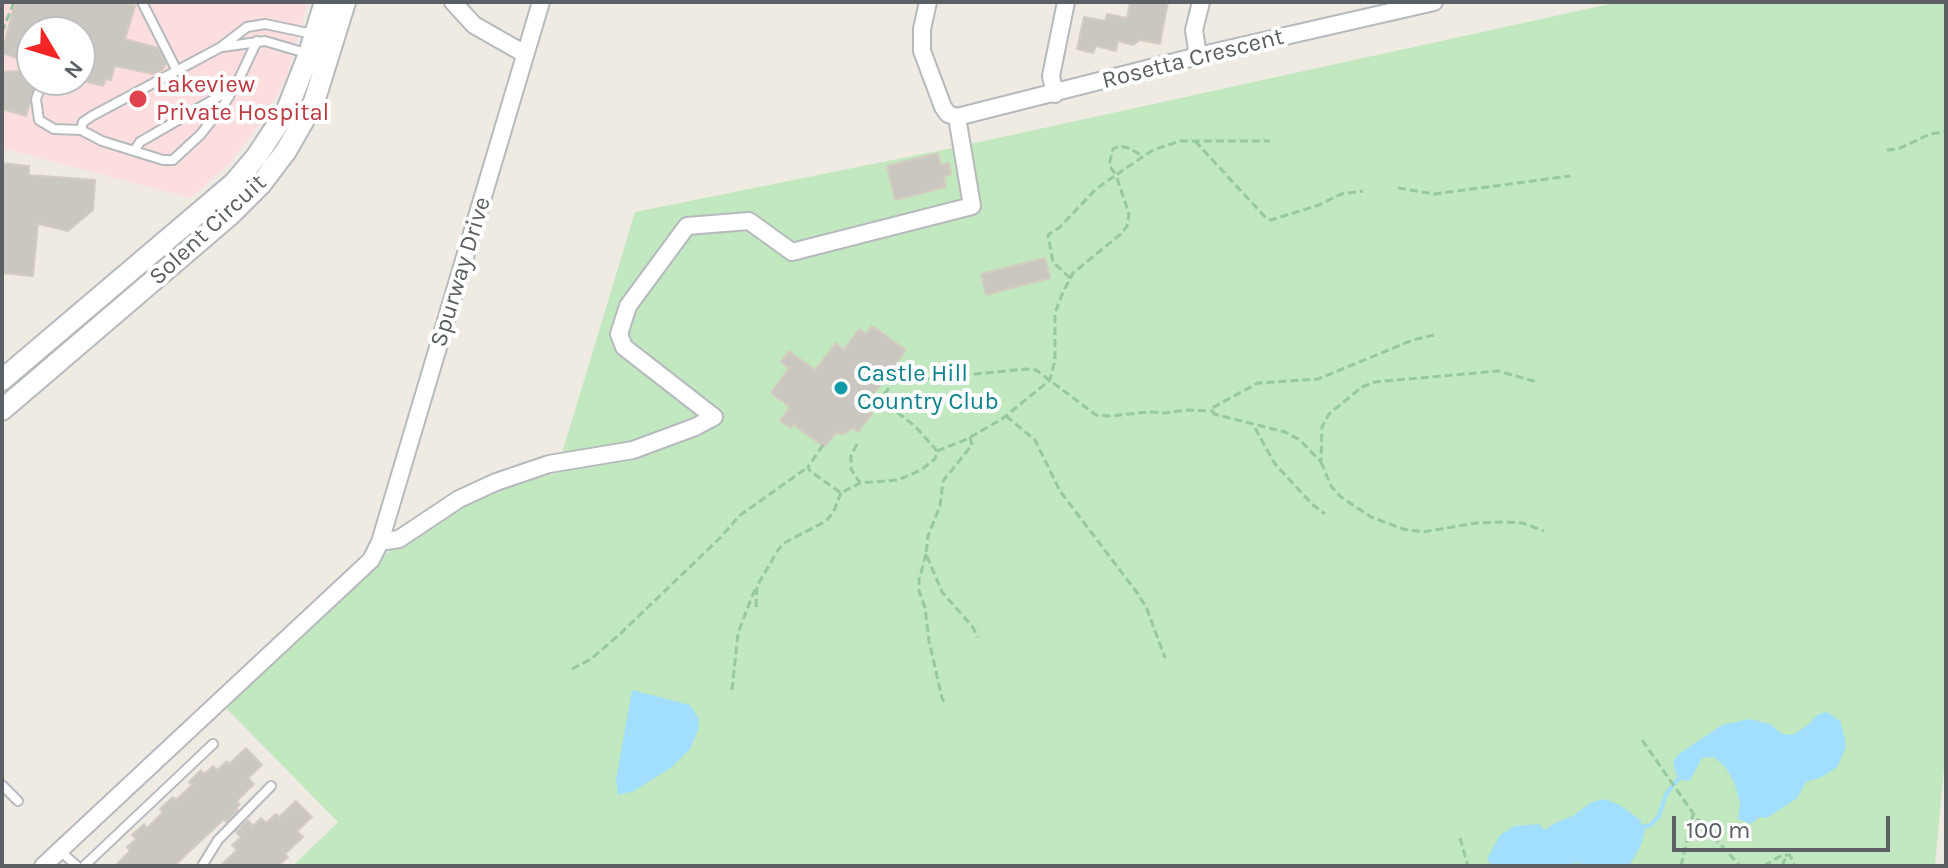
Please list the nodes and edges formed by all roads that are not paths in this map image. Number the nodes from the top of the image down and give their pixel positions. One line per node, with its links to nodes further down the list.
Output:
1 (142, 2): 15 (lane)
2 (325, 2): 11 (street, Solent Circuit)
3 (345, 2): 23 (street, Solent Circuit)
4 (453, 2): 13 (street)
5 (541, 2): 13 (street, Spurway Drive)
6 (928, 2): 19 (street)
7 (1066, 2): 16 (street)
8 (1201, 2): 14 (street)
9 (1434, 2): 14 (street, Rosetta Crescent)
10 (257, 41): 11 (lane); 12 (lane); 18 (lane)
11 (313, 44): 12 (lane); 22 (street, Solent Circuit)
12 (221, 47): 15 (lane)
13 (525, 54): 24 (street, Spurway Drive)
14 (1198, 56): 16 (street, Rosetta Crescent)
15 (177, 71): 20 (lane)
16 (1055, 94): 19 (street, Rosetta Crescent)
17 (37, 96): 20 (lane)
18 (229, 97): 21 (lane); 21 (lane)
19 (955, 116): 24 (street)
20 (81, 130): 21 (lane)
21 (134, 151)
22 (2, 380)
23 (2, 410)
24 (380, 542): 29 (street, Spurway Drive)
25 (213, 744): 32 (lane)
26 (2, 785): 28 (lane)
27 (271, 786): 33 (lane)
28 (18, 801)
29 (59, 850): 30 (street, Spurway Drive); 31 (lane)
30 (43, 866)
31 (77, 866)
32 (84, 866)
33 (202, 866)

